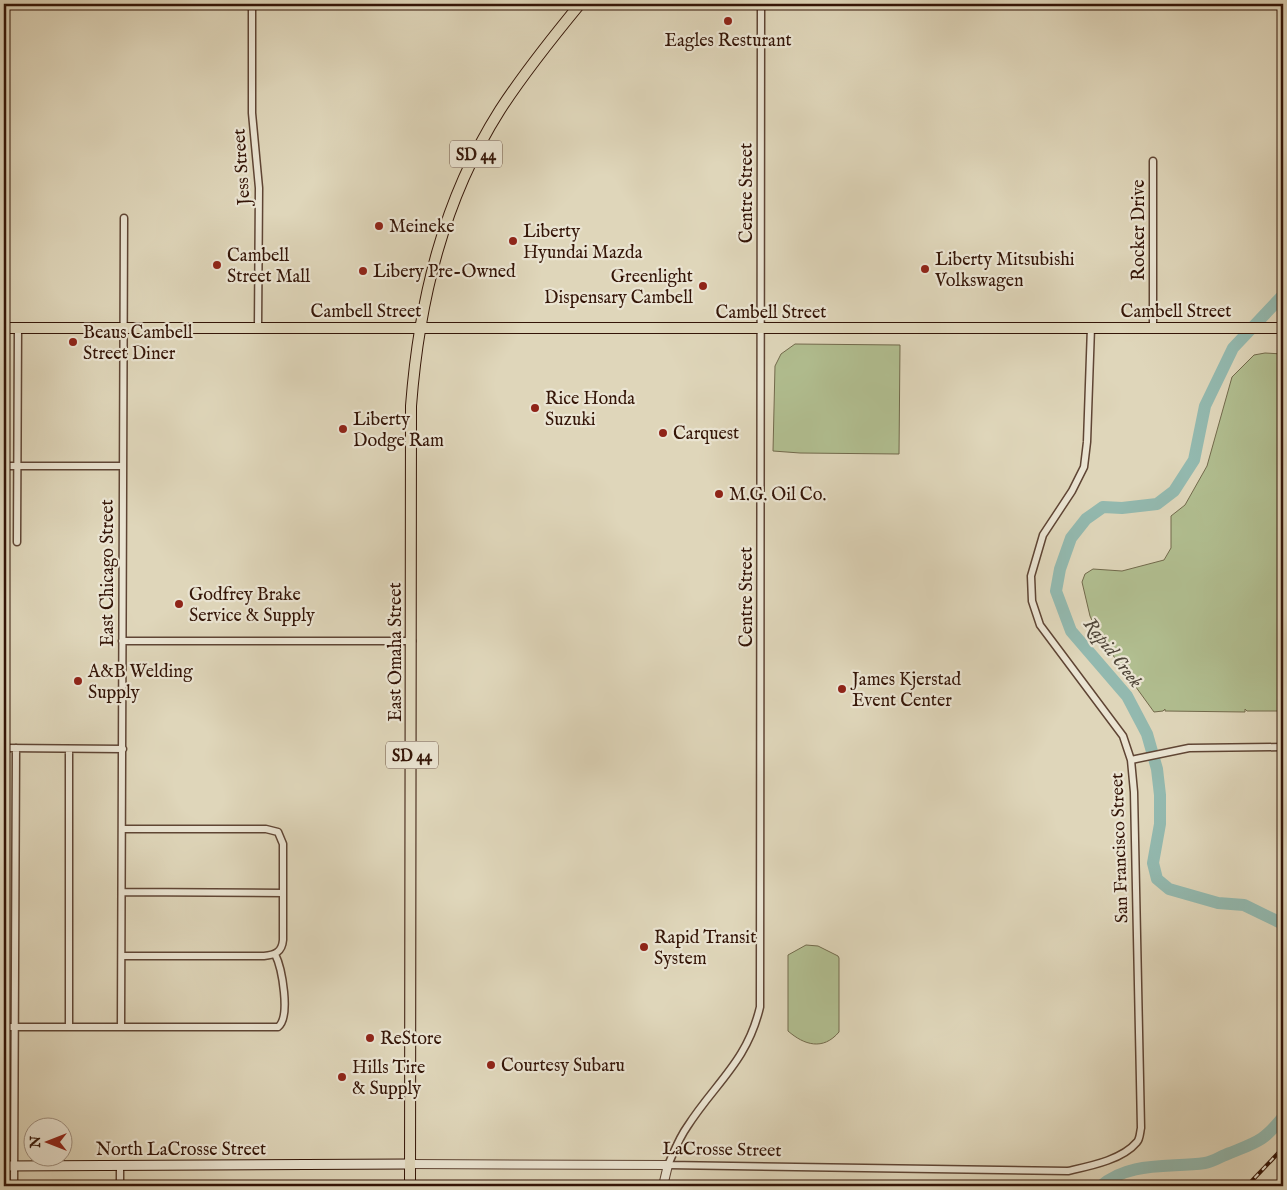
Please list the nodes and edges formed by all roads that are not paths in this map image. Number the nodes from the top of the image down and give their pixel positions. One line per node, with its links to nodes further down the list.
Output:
1 (252, 4): 10 (street, Jess Street)
2 (580, 4): 11 (main road, SD 44)
3 (761, 4): 12 (street, Centre Street)
4 (1152, 161): 13 (street, Rocker Drive)
5 (124, 218): 9 (street, East Chicago Street)
6 (1090, 327): 12 (main road, Cambell Street); 13 (main road, Cambell Street); 26 (street, San Francisco Street)
7 (4, 328): 8 (main road, Cambell Street)
8 (18, 328): 9 (main road, Cambell Street); 16 (street)
9 (123, 328): 10 (main road, Cambell Street); 17 (street, East Chicago Street)
10 (258, 328): 11 (main road, Cambell Street)
11 (419, 328): 12 (main road, Cambell Street); 20 (main road, East Omaha Street / SD 44)
12 (761, 328): 38 (street, Centre Street)
13 (1153, 328): 14 (main road, Cambell Street)
14 (1283, 328)
15 (4, 466): 16 (street)
16 (18, 466): 17 (street); 18 (street)
17 (122, 466): 19 (street, East Chicago Street)
18 (17, 542)
19 (122, 641): 20 (street); 25 (street, East Chicago Street)
20 (412, 641): 37 (main road, East Omaha Street / SD 44)
21 (1283, 747): 26 (street)
22 (6, 748): 23 (street)
23 (16, 748): 24 (street); 33 (street)
24 (69, 749): 25 (street); 34 (street)
25 (122, 749): 27 (street, East Chicago Street)
26 (1131, 760): 36 (street, San Francisco Street)
27 (122, 829): 28 (street, East Chicago Street); 29 (street)
28 (122, 892): 29 (street); 31 (street, East Chicago Street)
29 (283, 893): 30 (street)
30 (275, 954): 31 (street); 35 (street)
31 (122, 956): 35 (street, East Chicago Street)
32 (4, 1027): 33 (street)
33 (15, 1027): 34 (street); 41 (street)
34 (69, 1027): 35 (street)
35 (121, 1027)
36 (1139, 1141): 38 (street, LaCrosse Street)
37 (410, 1164): 38 (street, LaCrosse Street); 39 (main road, LaCrosse Street); 46 (main road, East Omaha Street / SD 44)
38 (668, 1164): 47 (street)
39 (298, 1165): 42 (main road, North LaCrosse Street)
40 (4, 1166): 41 (main road, North LaCrosse Street)
41 (14, 1166): 42 (main road, North LaCrosse Street); 44 (street)
42 (120, 1166): 45 (street)
43 (1283, 1183): 48 (main road)
44 (14, 1186)
45 (120, 1186)
46 (410, 1186)
47 (663, 1186)
48 (1280, 1186)

